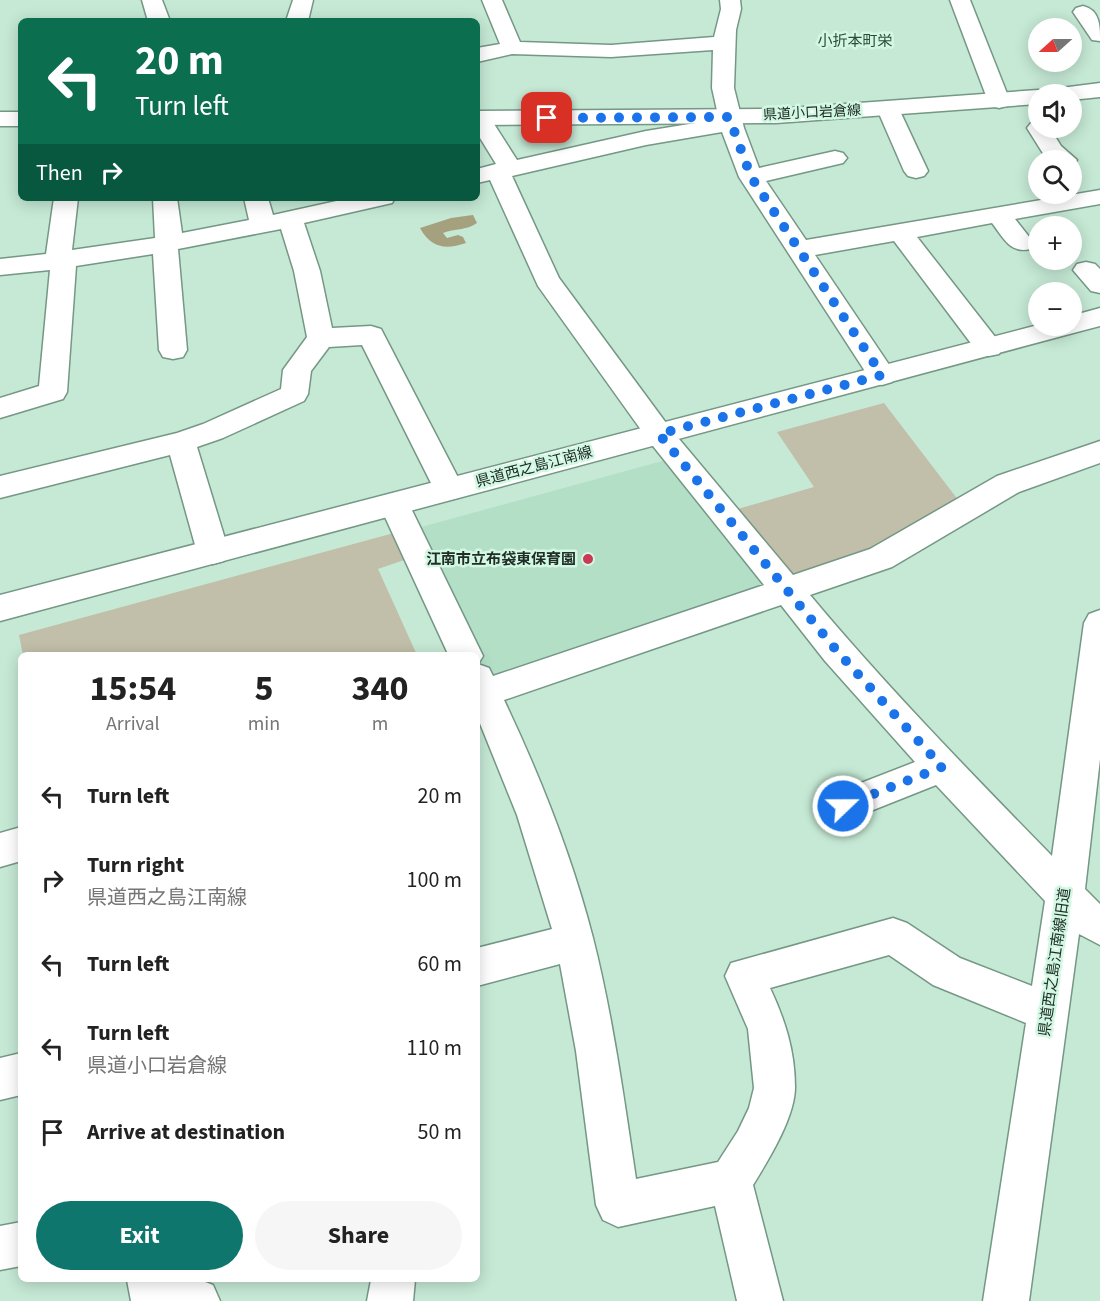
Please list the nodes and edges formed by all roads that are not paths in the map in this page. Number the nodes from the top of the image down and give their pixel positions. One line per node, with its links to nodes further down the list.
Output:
1 (152, 0): 7 (street)
2 (303, 0): 8 (street)
3 (492, 0): 11 (street)
4 (730, 0): 10 (street)
5 (960, 0): 16 (street)
6 (1083, 12): 9 (street)
7 (158, 18)
8 (298, 18)
9 (1100, 35)
10 (725, 43): 11 (street); 18 (street)
11 (512, 48): 12 (street)
12 (480, 54)
13 (1100, 90): 14 (street)
14 (1082, 92)
15 (1028, 98): 16 (street, 県道小口岩倉線)
16 (999, 101): 17 (street, 県道小口岩倉線)
17 (888, 109): 18 (street, 県道小口岩倉線); 24 (street)
18 (729, 117): 19 (street, 県道小口岩倉線); 25 (street); 27 (street)
19 (480, 118)
20 (0, 119): 21 (street)
21 (18, 119)
22 (480, 124): 25 (street)
23 (835, 158): 27 (street)
24 (916, 171)
25 (495, 172): 51 (street)
26 (1082, 175): 28 (street)
27 (751, 177): 40 (street)
28 (1100, 190)
29 (1100, 197): 34 (street)
30 (66, 201): 41 (street)
31 (165, 201): 38 (street)
32 (257, 201): 36 (street)
33 (370, 201): 35 (street)
34 (998, 215): 37 (street); 39 (street)
35 (290, 219): 36 (street); 46 (street)
36 (263, 224): 38 (street)
37 (900, 232): 40 (street); 47 (street)
38 (168, 242): 41 (street); 48 (street)
39 (1022, 243)
40 (801, 249): 49 (street)
41 (61, 261): 42 (street); 50 (street)
42 (0, 267)
43 (1100, 317): 44 (street, 県道西之島江南線)
44 (1082, 322)
45 (1028, 336): 47 (street, 県道西之島江南線)
46 (321, 338): 52 (street); 55 (street)
47 (989, 346): 49 (street, 県道西之島江南線)
48 (173, 350)
49 (882, 375): 51 (street, 県道西之島江南線)
50 (0, 408)
51 (659, 434): 55 (street, 県道西之島江南線); 58 (street)
52 (181, 442): 54 (street); 57 (street)
53 (1100, 452): 58 (street)
54 (0, 487)
55 (449, 489): 56 (street, 県道西之島江南線)
56 (394, 504): 57 (street, 県道西之島江南線); 61 (street)
57 (213, 552): 59 (street, 県道西之島江南線)
58 (788, 591): 62 (street); 64 (street)
59 (0, 608)
60 (1100, 623): 68 (street, 県道西之島江南線旧道)
61 (464, 652)
62 (480, 688)
63 (480, 690): 70 (street)
64 (942, 767): 65 (street); 68 (street)
65 (843, 806)
66 (18, 845): 67 (street)
67 (0, 850)
68 (1065, 895): 69 (street); 72 (street, 県道西之島江南線旧道)
69 (1100, 927)
70 (574, 942): 71 (street); 75 (street)
71 (480, 966)
72 (1048, 1012): 75 (street); 83 (street, 県道西之島江南線旧道)
73 (18, 1075): 74 (street)
74 (0, 1079)
75 (731, 1181): 82 (street)
76 (18, 1245): 77 (street)
77 (0, 1248)
78 (149, 1282): 80 (street)
79 (393, 1282): 81 (street)
80 (197, 1301)
81 (390, 1301)
82 (760, 1301)
83 (1006, 1301)

